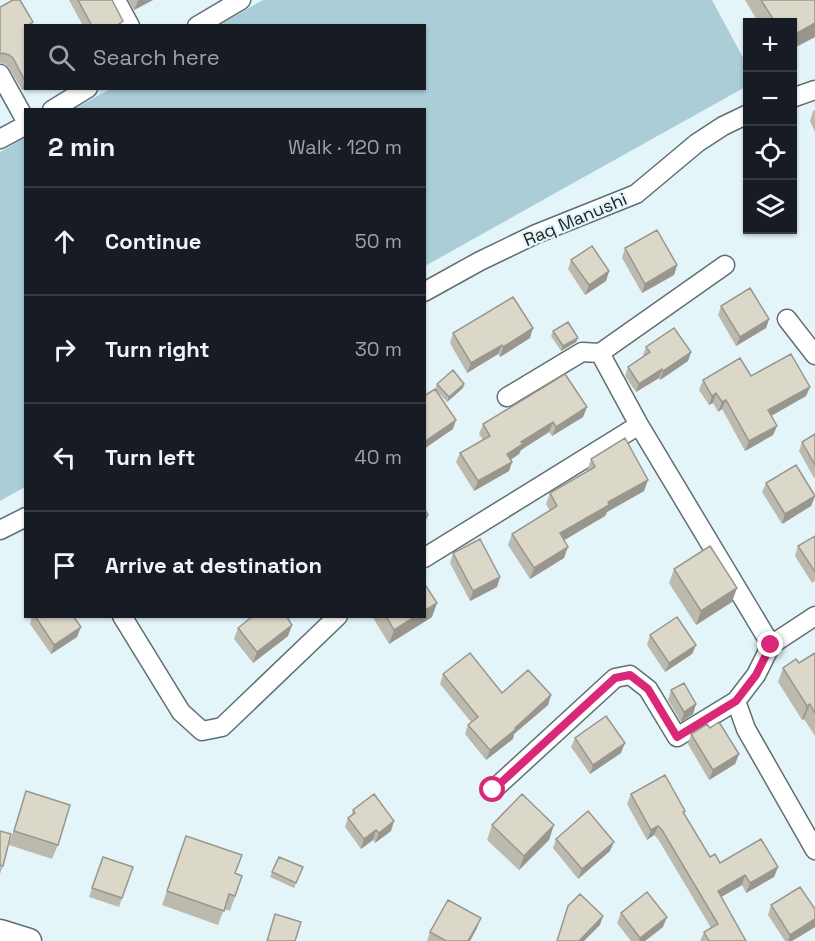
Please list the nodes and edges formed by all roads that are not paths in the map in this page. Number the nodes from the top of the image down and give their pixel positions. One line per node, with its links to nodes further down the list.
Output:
1 (116, 0): 3 (street)
2 (241, 0): 4 (street)
3 (129, 24)
4 (200, 24)
5 (0, 74): 11 (street)
6 (85, 90): 9 (street)
7 (815, 90): 8 (street)
8 (797, 96)
9 (55, 108)
10 (743, 116): 15 (street, Raq Manushi)
11 (24, 119)
12 (24, 124): 13 (street)
13 (0, 140)
14 (725, 265): 17 (street)
15 (426, 291)
16 (787, 319): 18 (street)
17 (600, 353): 19 (street); 20 (street)
18 (815, 355)
19 (507, 397)
20 (639, 425): 23 (street); 27 (street)
21 (24, 518): 22 (street)
22 (0, 530)
23 (426, 557)
24 (815, 616): 27 (street)
25 (123, 618): 26 (street)
26 (336, 618)
27 (771, 645): 28 (street)
28 (736, 701): 29 (street); 30 (street)
29 (493, 790)
30 (815, 850)
31 (0, 932): 32 (street)
32 (29, 941)

